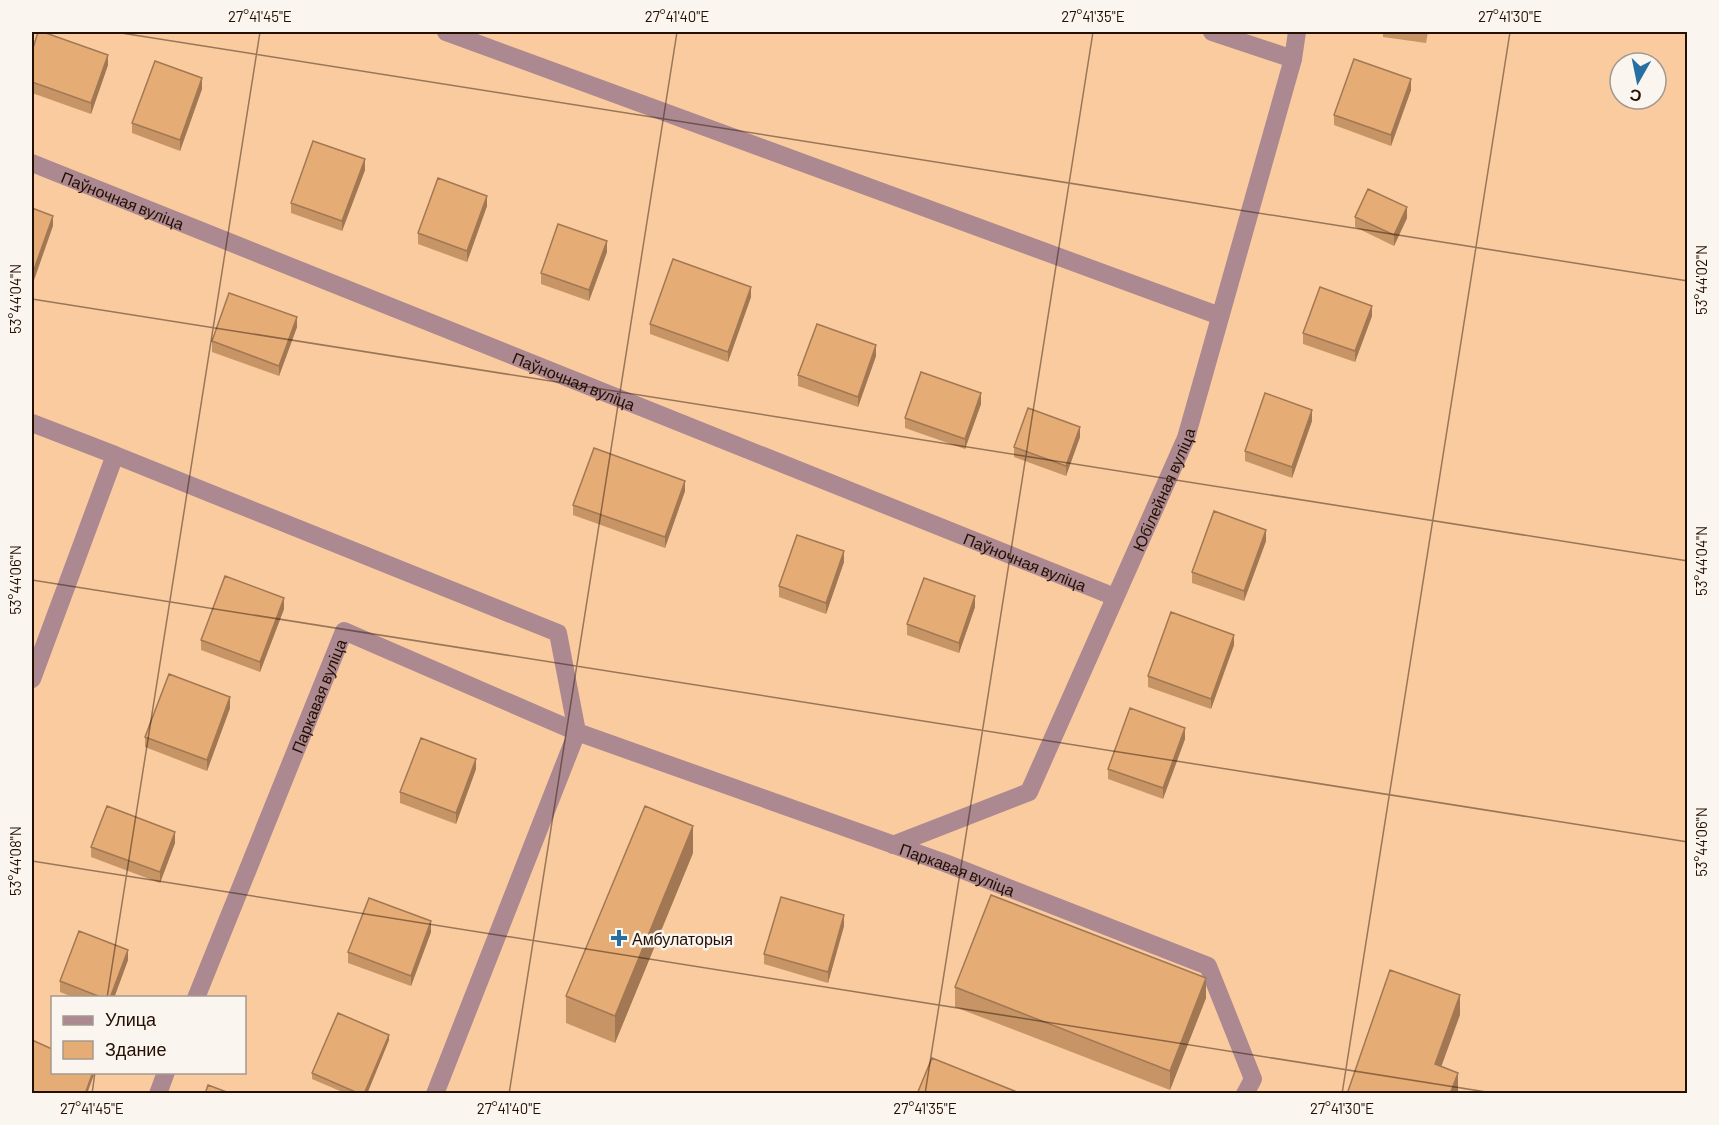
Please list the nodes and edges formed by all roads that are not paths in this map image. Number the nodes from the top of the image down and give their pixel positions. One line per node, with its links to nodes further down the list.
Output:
1 (446, 32): 6 (street)
2 (1212, 32): 4 (street)
3 (1297, 32): 4 (street, Юбілейная вуліца)
4 (1293, 59): 6 (street, Юбілейная вуліца)
5 (32, 163): 9 (street, Паўночная вуліца)
6 (1220, 316): 9 (street, Юбілейная вуліца)
7 (32, 423): 8 (street)
8 (115, 455): 10 (street); 11 (street)
9 (1115, 597): 12 (street, Юбілейная вуліца)
10 (32, 679)
11 (577, 732): 12 (street, Паркавая вуліца); 13 (street, Паркавая вуліца); 16 (street)
12 (893, 844): 17 (street, Паркавая вуліца)
13 (197, 996)
14 (165, 1074): 15 (street)
15 (158, 1094)
16 (435, 1094)
17 (1245, 1094)

